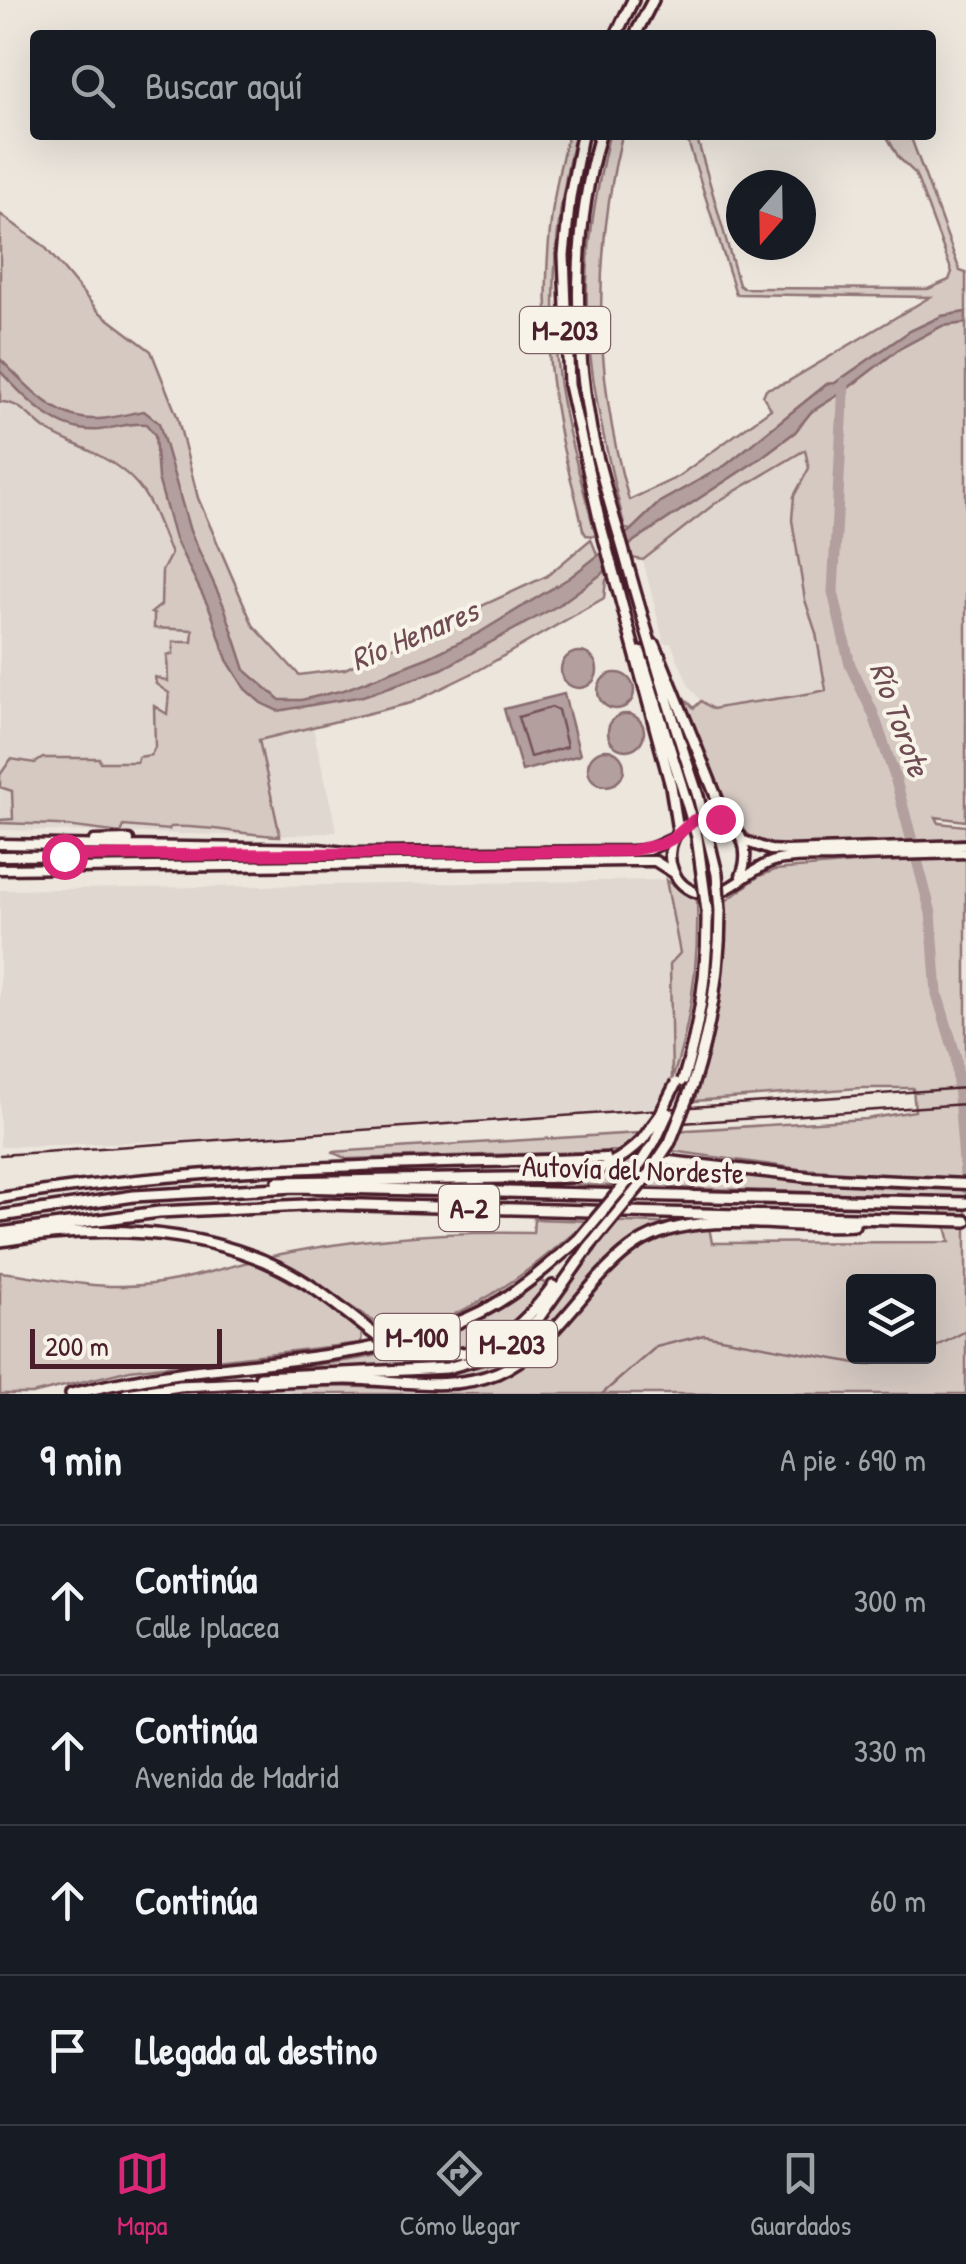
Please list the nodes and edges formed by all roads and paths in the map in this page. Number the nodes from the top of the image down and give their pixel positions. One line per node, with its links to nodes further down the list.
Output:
1 (633, 0): 3 (highway)
2 (652, 0): 4 (highway)
3 (618, 30)
4 (637, 30)
5 (581, 140): 7 (highway, M-203)
6 (599, 140): 8 (highway, M-203)
7 (621, 593): 10 (highway, M-203); 24 (highway, M-203, bridge)
8 (636, 596): 9 (highway); 24 (highway, M-203, bridge)
9 (733, 826): 10 (main road); 12 (main road)
10 (676, 834): 18 (main road); 22 (main road)
11 (128, 840): 14 (main road)
12 (744, 841): 17 (main road); 23 (main road)
13 (0, 844): 14 (main road)
14 (49, 844): 18 (main road)
15 (966, 845): 16 (main road)
16 (942, 849): 17 (main road); 19 (main road)
17 (861, 852): 23 (main road)
18 (354, 853): 20 (main road)
19 (966, 854)
20 (0, 856)
21 (0, 867): 22 (main road)
22 (674, 874): 23 (main road)
23 (742, 876)
24 (683, 1084): 28 (highway, A-2, bridge); 35 (highway, M-203, bridge); 37 (highway, M-100, bridge)
25 (606, 1158): 29 (main road)
26 (669, 1160): 27 (main road)
27 (966, 1184)
28 (251, 1188): 30 (highway, Autovía del Nordeste / A-2); 31 (highway, Autovía del Nordeste / A-2)
29 (0, 1198)
30 (966, 1203)
31 (0, 1216)
32 (896, 1221): 33 (highway, Autovía del Nordeste / A-2); 34 (highway, Autovía del Nordeste / A-2); 36 (highway, A-2)
33 (966, 1221)
34 (0, 1237): 35 (highway, bridge)
35 (589, 1247): 36 (highway, M-203)
36 (178, 1386): 38 (highway)
37 (71, 1394)
38 (126, 1394)

